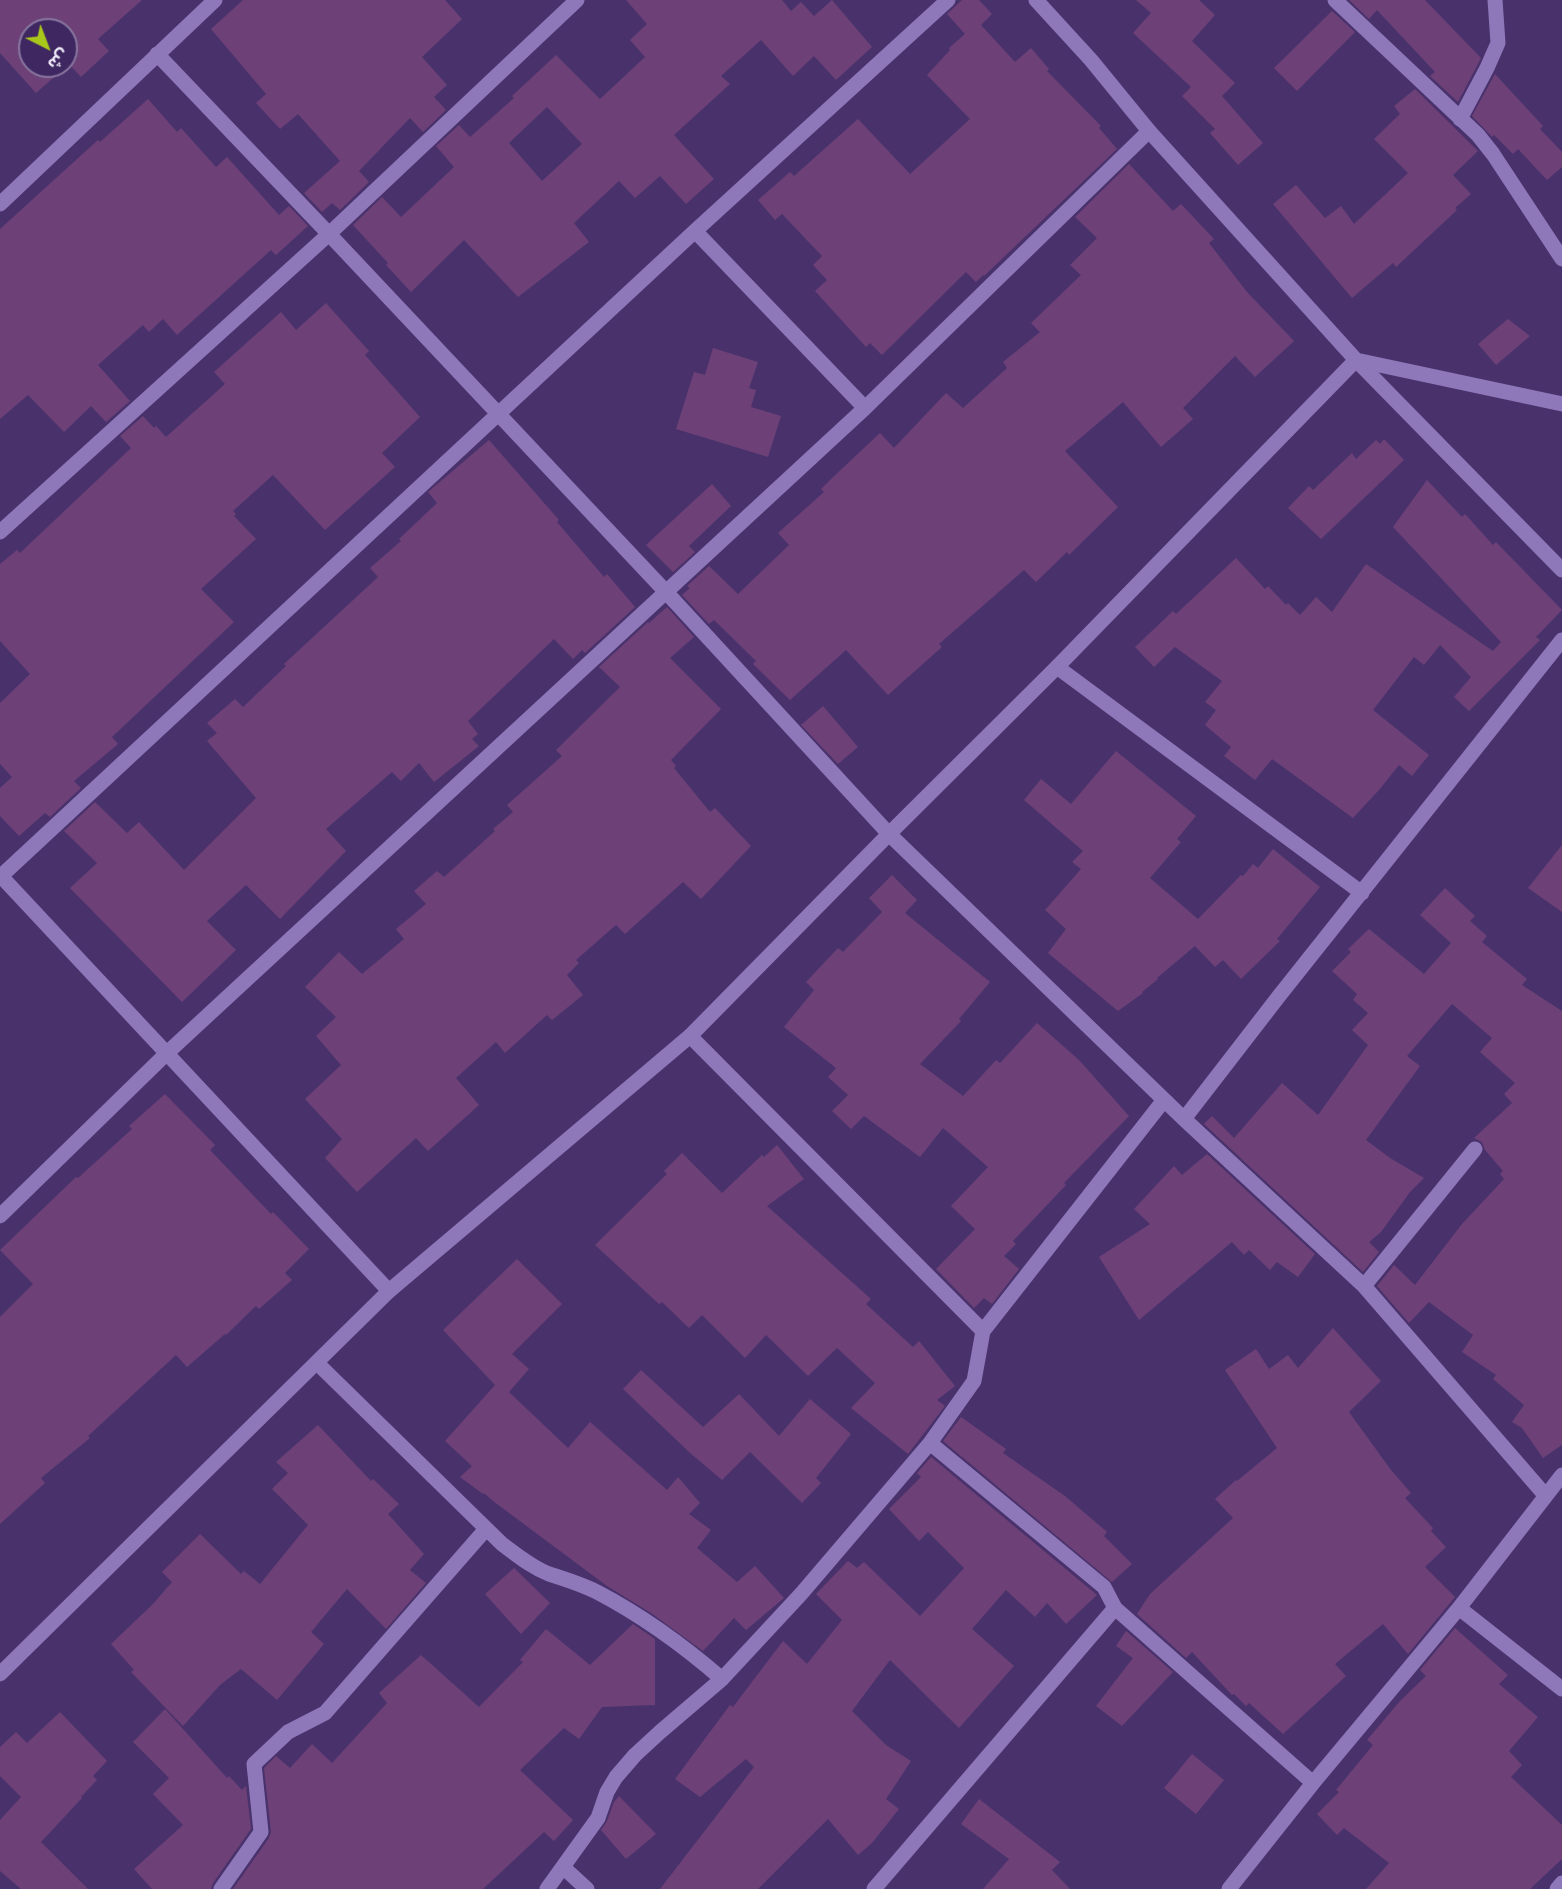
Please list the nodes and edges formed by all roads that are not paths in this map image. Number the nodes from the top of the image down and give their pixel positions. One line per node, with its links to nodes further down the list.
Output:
1 (215, 0): 7 (street)
2 (578, 0): 12 (street)
3 (948, 0): 11 (street)
4 (1036, 0): 9 (street)
5 (1335, 0): 8 (street)
6 (1495, 0): 8 (street)
7 (157, 54): 10 (street); 12 (street)
8 (1460, 118): 13 (street)
9 (1149, 131): 14 (street); 16 (street)
10 (0, 204)
11 (695, 231): 16 (street); 17 (street)
12 (329, 234): 17 (street); 18 (street)
13 (1562, 259)
14 (1356, 360): 15 (street); 19 (street); 22 (street)
15 (1562, 404)
16 (865, 408): 20 (street)
17 (497, 415): 20 (street); 24 (street)
18 (0, 532)
19 (1562, 570)
20 (666, 594): 23 (street); 27 (street)
21 (1562, 640): 25 (street)
22 (1057, 667): 23 (street); 25 (street)
23 (889, 834): 26 (street); 28 (street)
24 (0, 876): 27 (street)
25 (1362, 893): 29 (street)
26 (690, 1036): 33 (street); 34 (street)
27 (167, 1053): 31 (street); 33 (street)
28 (1164, 1100): 29 (street); 34 (street)
29 (1184, 1119): 32 (street)
30 (1475, 1149): 32 (street)
31 (0, 1216)
32 (1364, 1286): 38 (street)
33 (389, 1291): 35 (street)
34 (983, 1331): 36 (street)
35 (317, 1363): 39 (street); 42 (street)
36 (930, 1443): 40 (street); 43 (street)
37 (1562, 1474): 38 (street)
38 (1545, 1495): 41 (street)
39 (486, 1529): 43 (street); 48 (street)
40 (1115, 1608): 45 (street); 51 (street)
41 (1459, 1608): 44 (street); 45 (street)
42 (0, 1674)
43 (722, 1679): 46 (street)
44 (1562, 1689)
45 (1314, 1783): 52 (street)
46 (563, 1867): 49 (street); 50 (street)
47 (1562, 1883): 53 (street)
48 (220, 1889)
49 (547, 1889)
50 (587, 1889)
51 (874, 1889)
52 (1229, 1889)
53 (1557, 1889)

